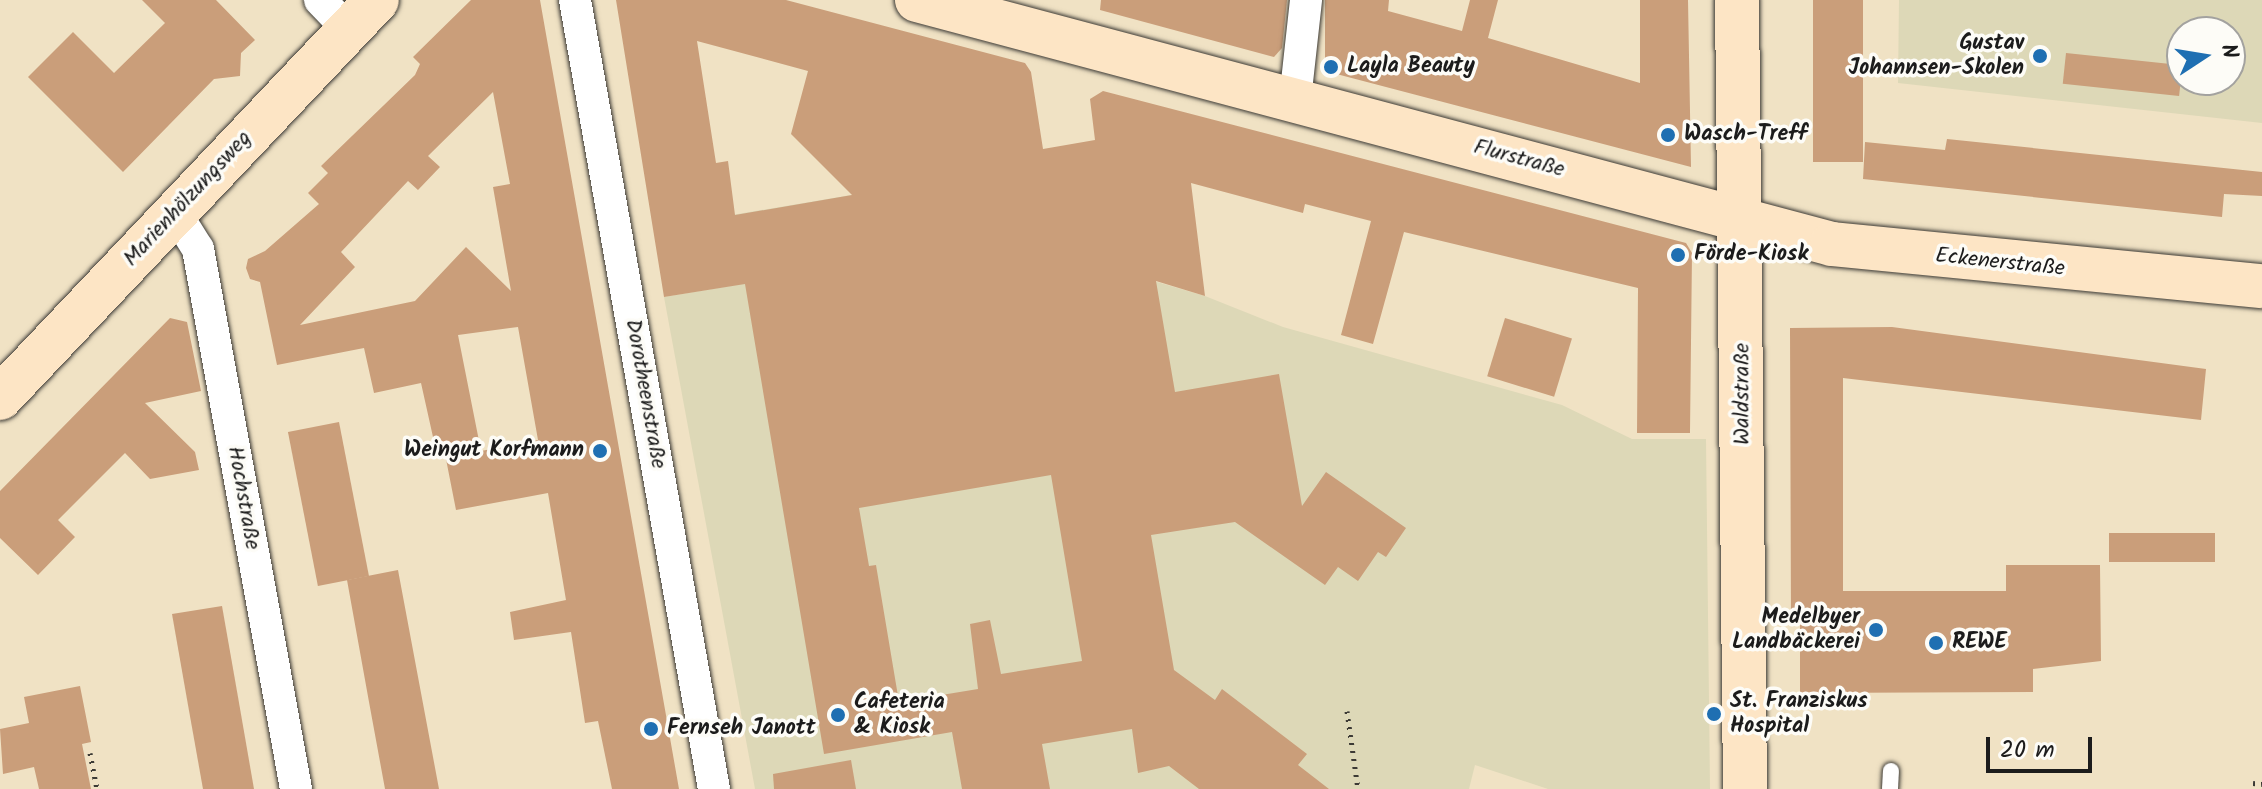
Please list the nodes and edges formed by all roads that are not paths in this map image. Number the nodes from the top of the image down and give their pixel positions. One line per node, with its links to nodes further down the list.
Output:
1 (575, 0): 13 (street, Dorotheenstraße)
2 (917, 0): 6 (street, Flurstraße)
3 (1306, 0): 6 (street)
4 (1737, 0): 8 (street, Waldstraße)
5 (348, 9): 7 (street, Marienhölzungsweg)
6 (1295, 100): 8 (street, Flurstraße)
7 (176, 214): 10 (street, Marienhölzungsweg); 12 (street, Hochstraße)
8 (1742, 221): 9 (street, Eckenerstraße); 14 (street, Waldstraße)
9 (2262, 286)
10 (0, 398)
11 (1891, 771): 15 (lane)
12 (296, 789)
13 (714, 789)
14 (1745, 789)
15 (1890, 789)

